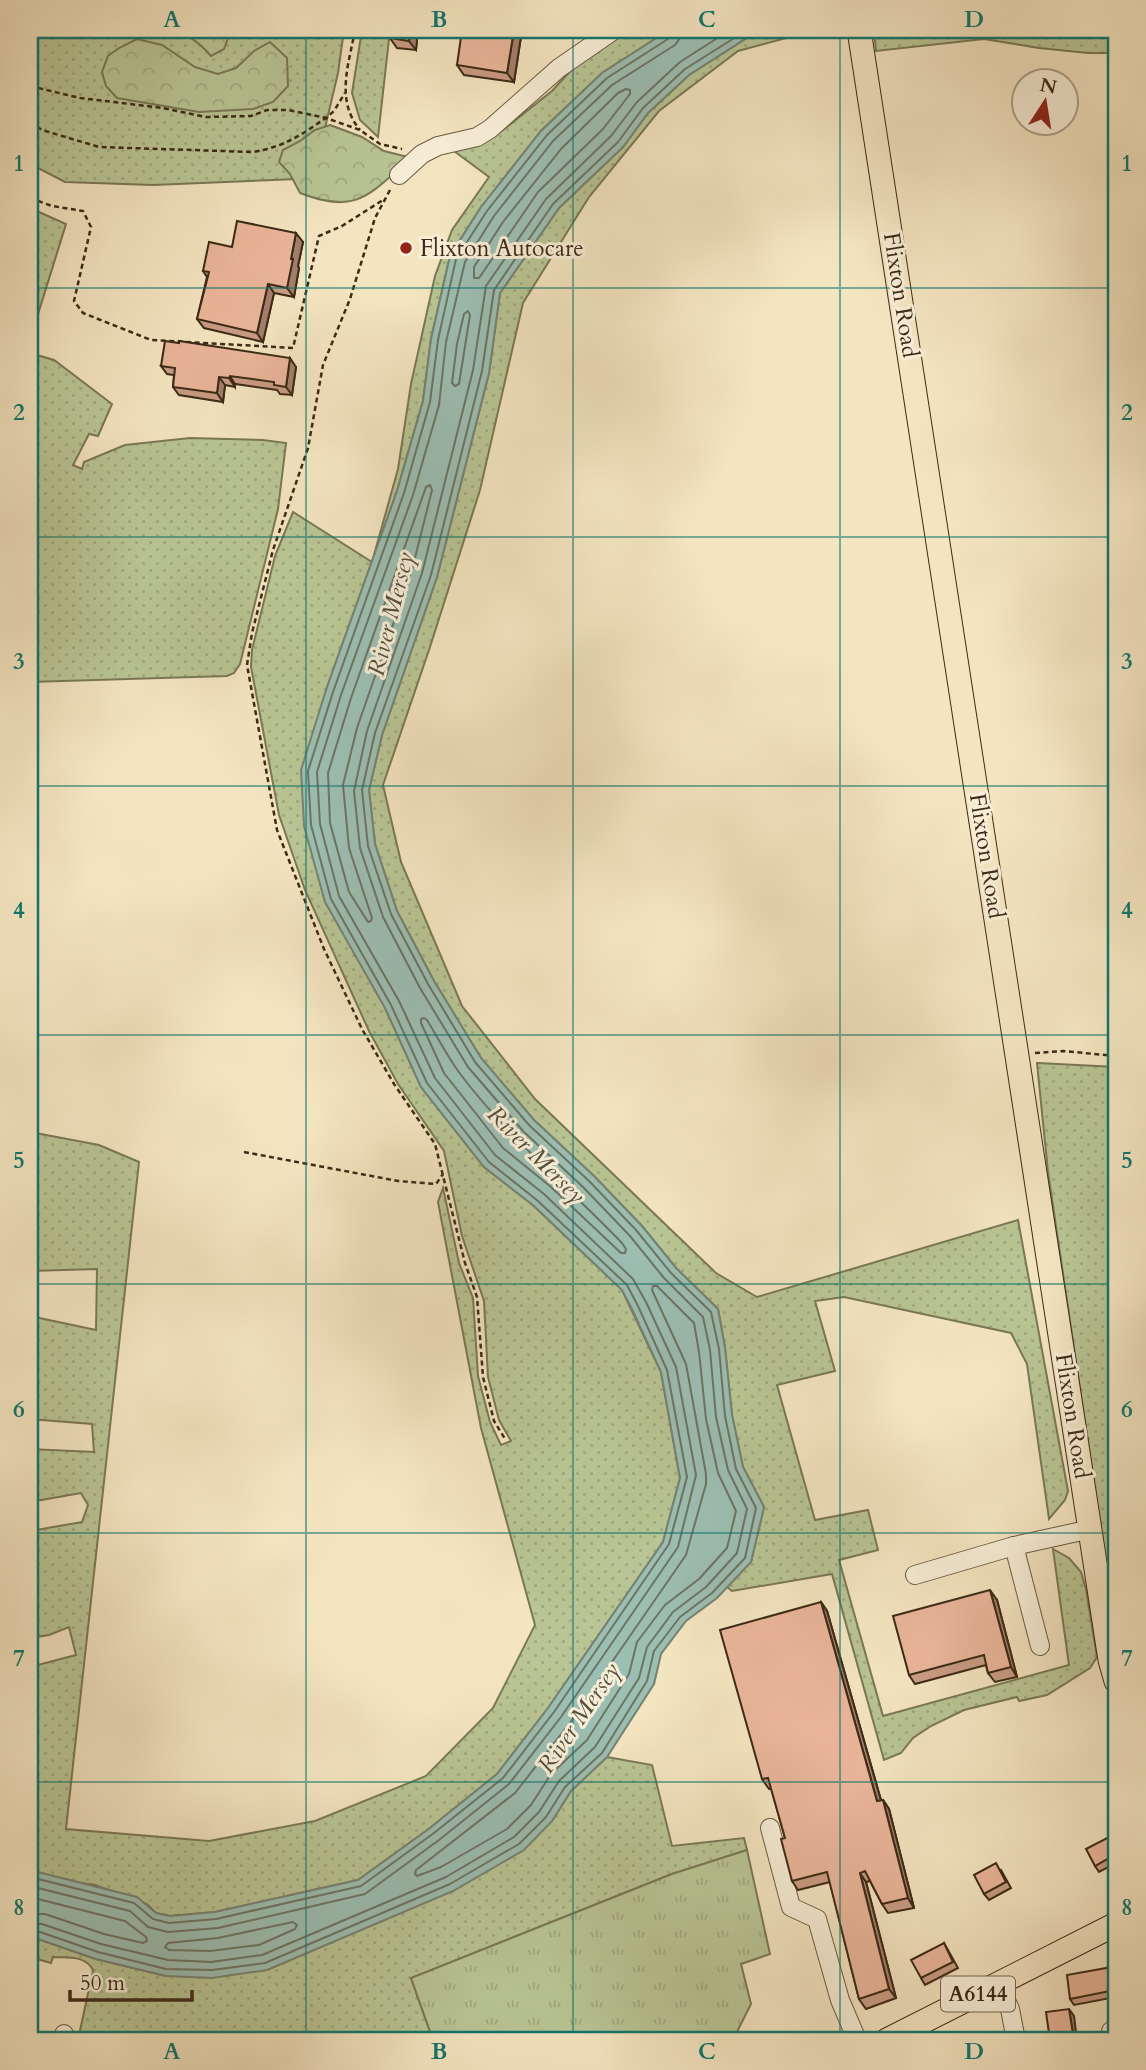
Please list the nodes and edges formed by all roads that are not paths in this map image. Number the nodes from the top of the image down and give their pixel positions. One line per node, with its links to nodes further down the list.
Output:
1 (614, 30): 3 (street)
2 (859, 30): 4 (main road, Flixton Road)
3 (398, 175)
4 (1091, 1529): 5 (street); 8 (main road, Flixton Road)
5 (1014, 1546): 6 (street); 7 (street)
6 (915, 1575)
7 (1040, 1646)
8 (1116, 1681)
9 (770, 1828): 12 (street)
10 (1116, 1924): 11 (main road, A6144)
11 (999, 1984): 13 (main road, A6144); 14 (street)
12 (856, 2040)
13 (887, 2040)
14 (1016, 2040)

